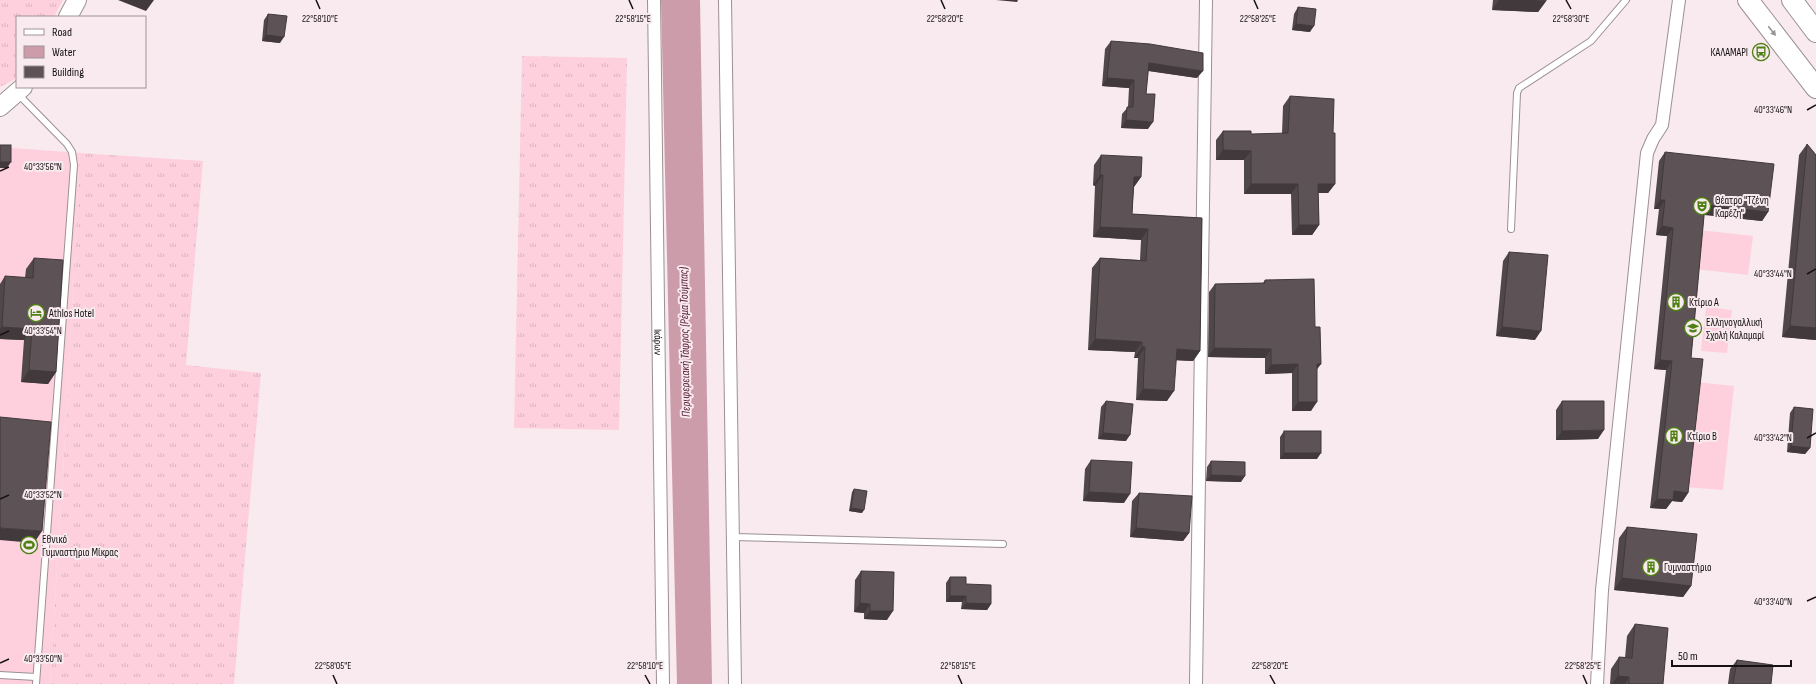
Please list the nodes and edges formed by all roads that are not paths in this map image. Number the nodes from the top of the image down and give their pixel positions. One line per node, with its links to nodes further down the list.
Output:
1 (77, 0): 9 (main road)
2 (654, 0): 19 (street, Ικάρων)
3 (725, 0): 15 (street)
4 (1206, 0): 21 (street)
5 (1626, 0): 14 (lane)
6 (1679, 0): 22 (street)
7 (1748, 0): 11 (main road, one-way to 11)
8 (1792, 0): 10 (main road)
9 (69, 16)
10 (1816, 32)
11 (1816, 88)
12 (20, 90): 13 (main road); 18 (lane)
13 (0, 107)
14 (1511, 229)
15 (733, 537): 16 (lane); 20 (street)
16 (1003, 544)
17 (0, 675): 18 (lane)
18 (36, 681)
19 (663, 684)
20 (735, 684)
21 (1196, 684)
22 (1598, 684)

